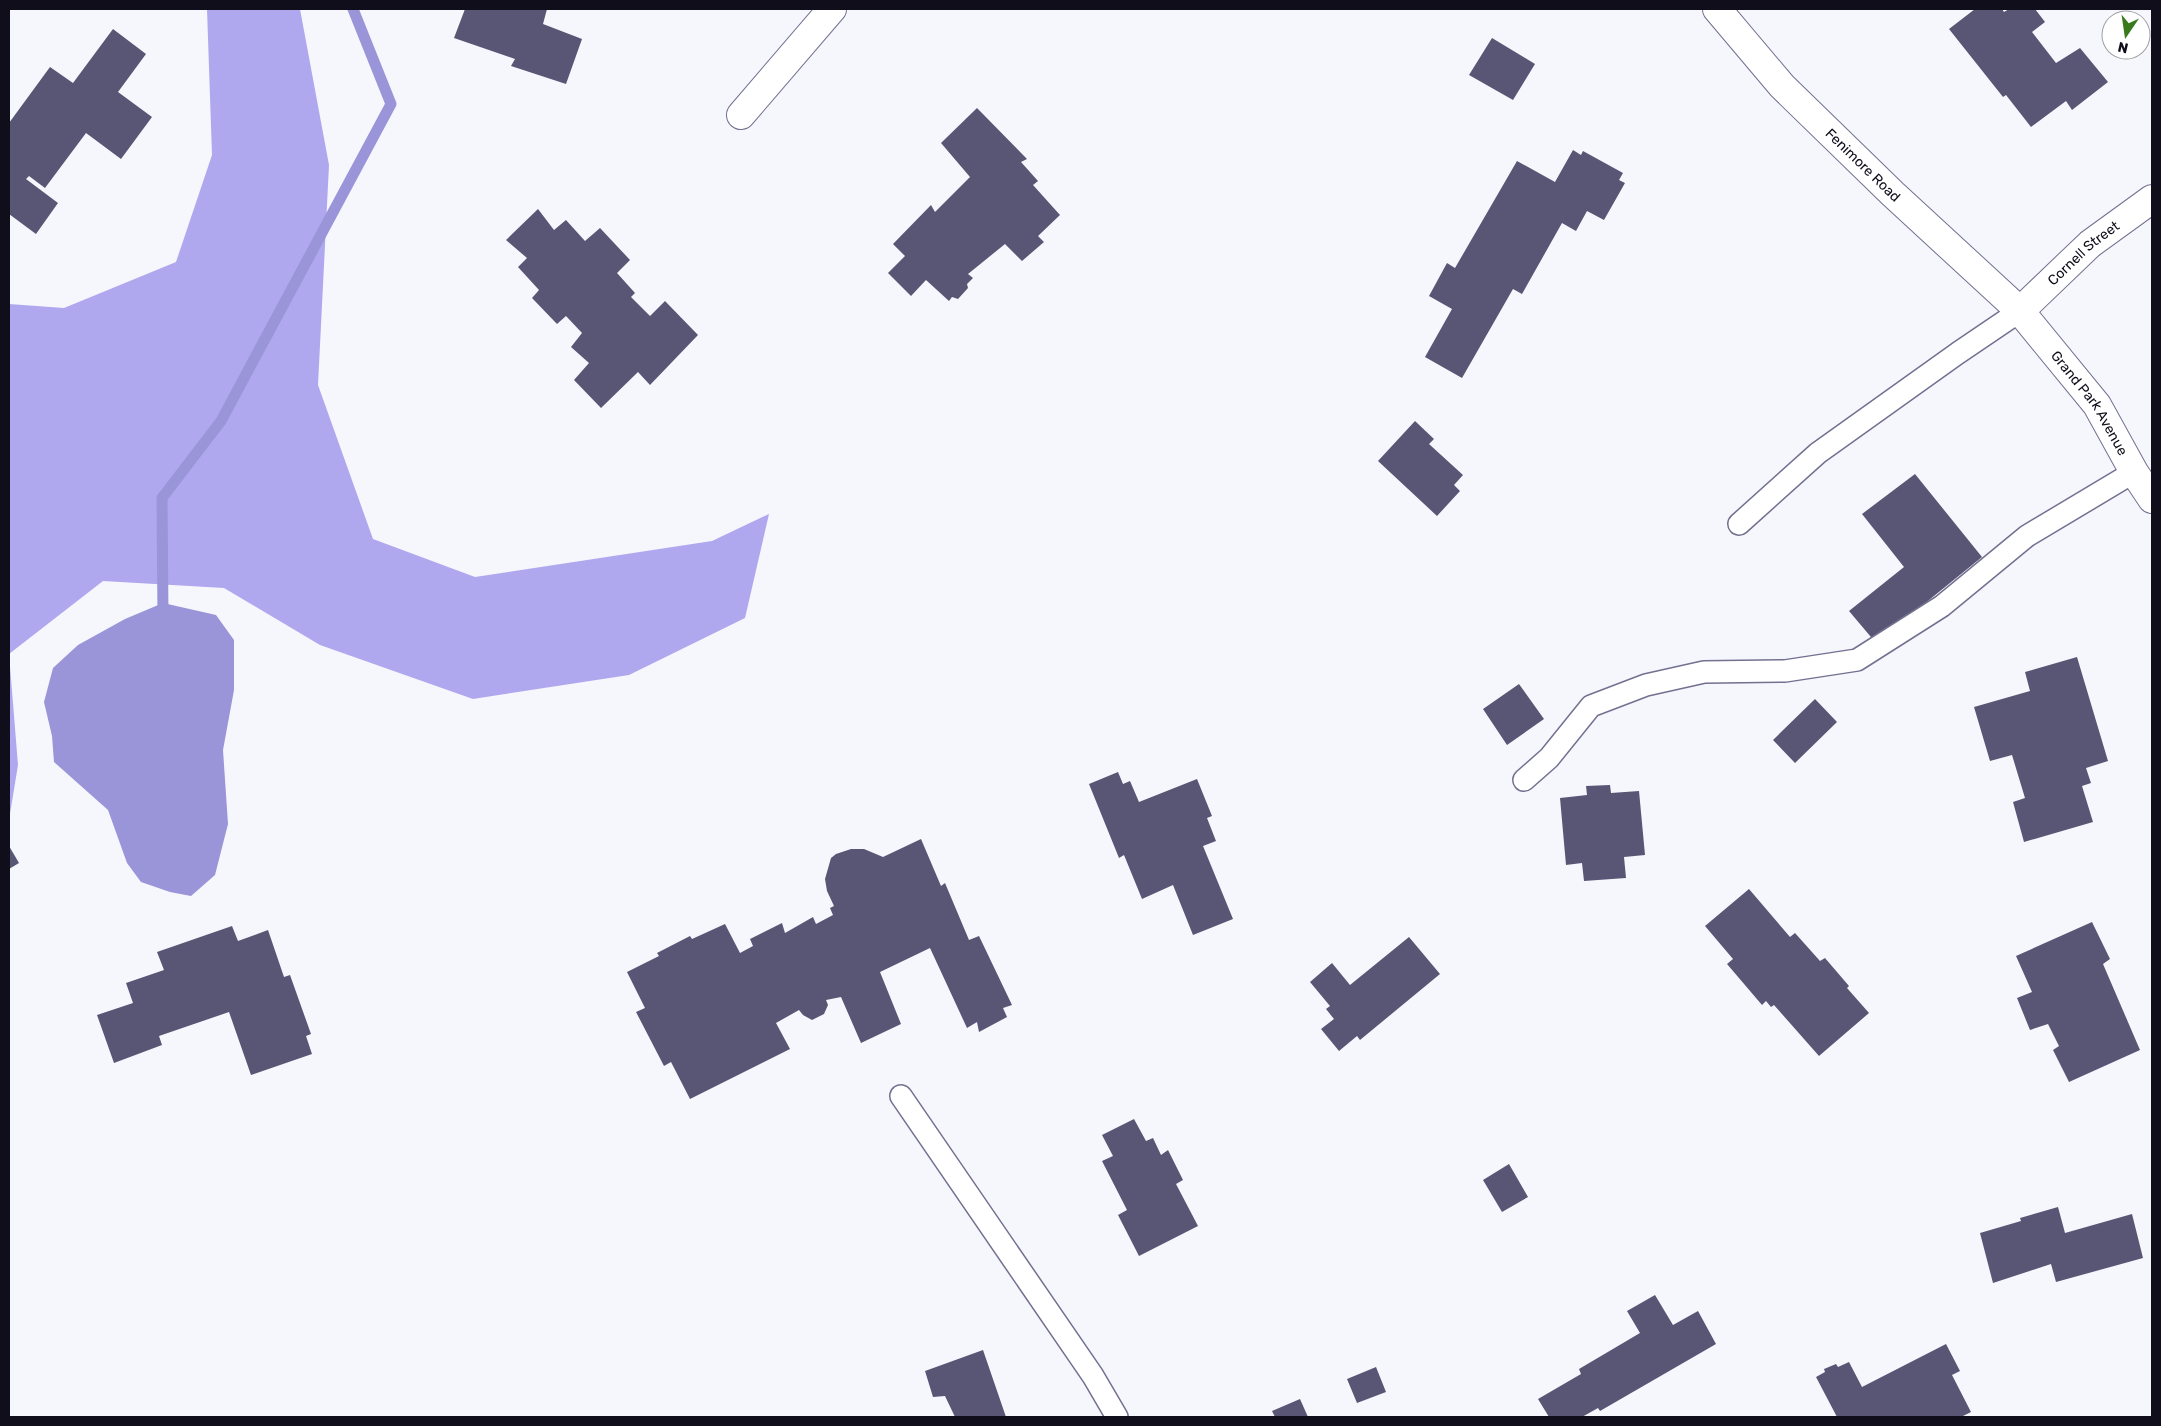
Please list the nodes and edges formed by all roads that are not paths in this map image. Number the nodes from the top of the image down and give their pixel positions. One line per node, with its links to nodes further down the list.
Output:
1 (832, 9): 3 (street)
2 (1717, 9): 5 (street, Fenimore Road)
3 (741, 115)
4 (2152, 199): 5 (street, Cornell Street)
5 (2020, 311): 6 (street, Grand Park Avenue); 8 (lane)
6 (2134, 472): 7 (street, Grand Park Avenue); 9 (lane)
7 (2152, 499)
8 (1740, 524)
9 (1524, 780)
10 (901, 1096): 11 (lane)
11 (1117, 1417)

